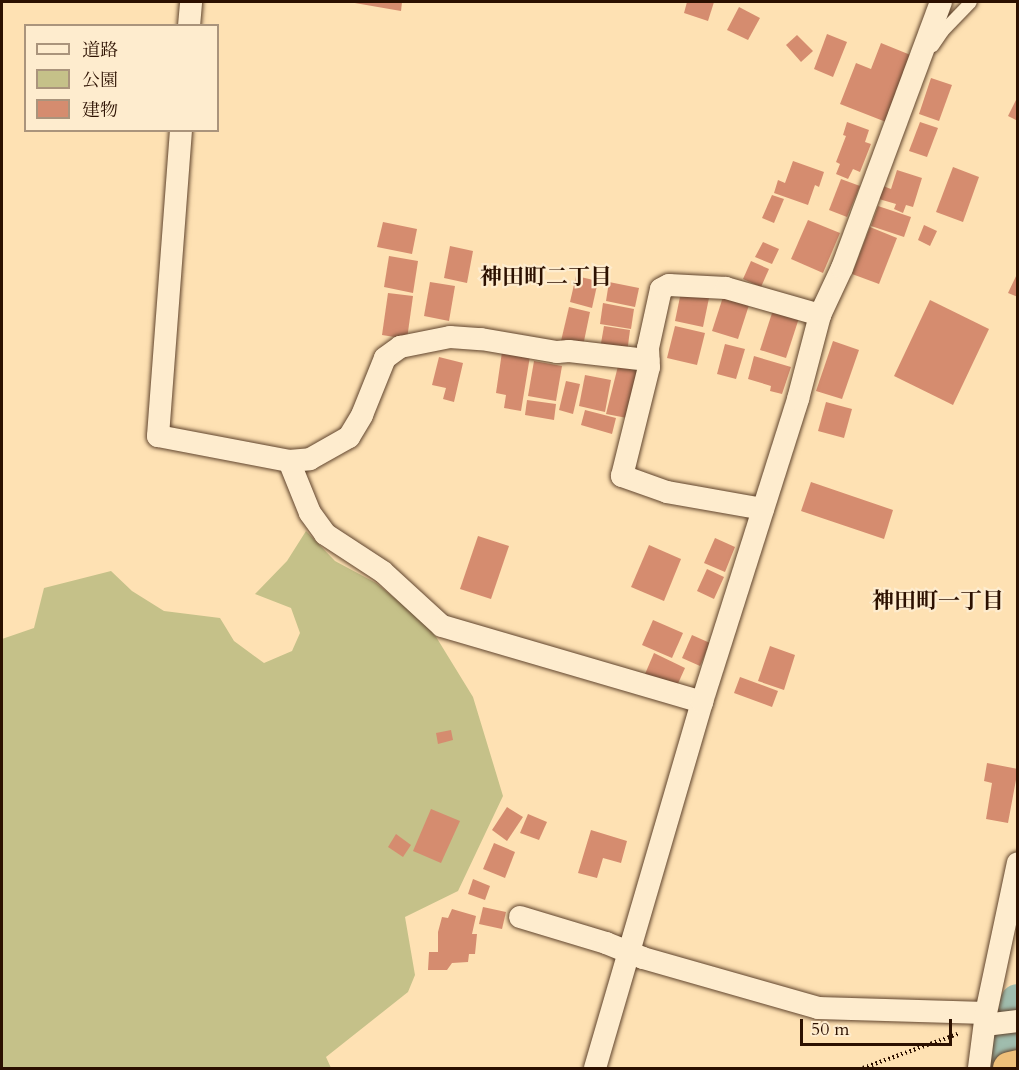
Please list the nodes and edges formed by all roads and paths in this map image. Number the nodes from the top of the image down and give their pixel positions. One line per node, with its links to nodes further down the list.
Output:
1 (191, 2): 4 (street)
2 (941, 2): 5 (street)
3 (971, 2): 5 (lane)
4 (189, 24)
5 (917, 71): 7 (street)
6 (181, 132): 9 (street)
7 (820, 315): 8 (street); 10 (street)
8 (648, 360): 9 (street); 10 (street)
9 (289, 461): 11 (street)
10 (764, 509): 11 (street)
11 (702, 702): 14 (street)
12 (1017, 863): 15 (street)
13 (520, 917): 14 (street)
14 (629, 953): 15 (street); 17 (street)
15 (996, 1021): 18 (path); 19 (street)
16 (1017, 1066): 20 (highway)
17 (595, 1068)
18 (863, 1068)
19 (979, 1068)
20 (1009, 1068)

